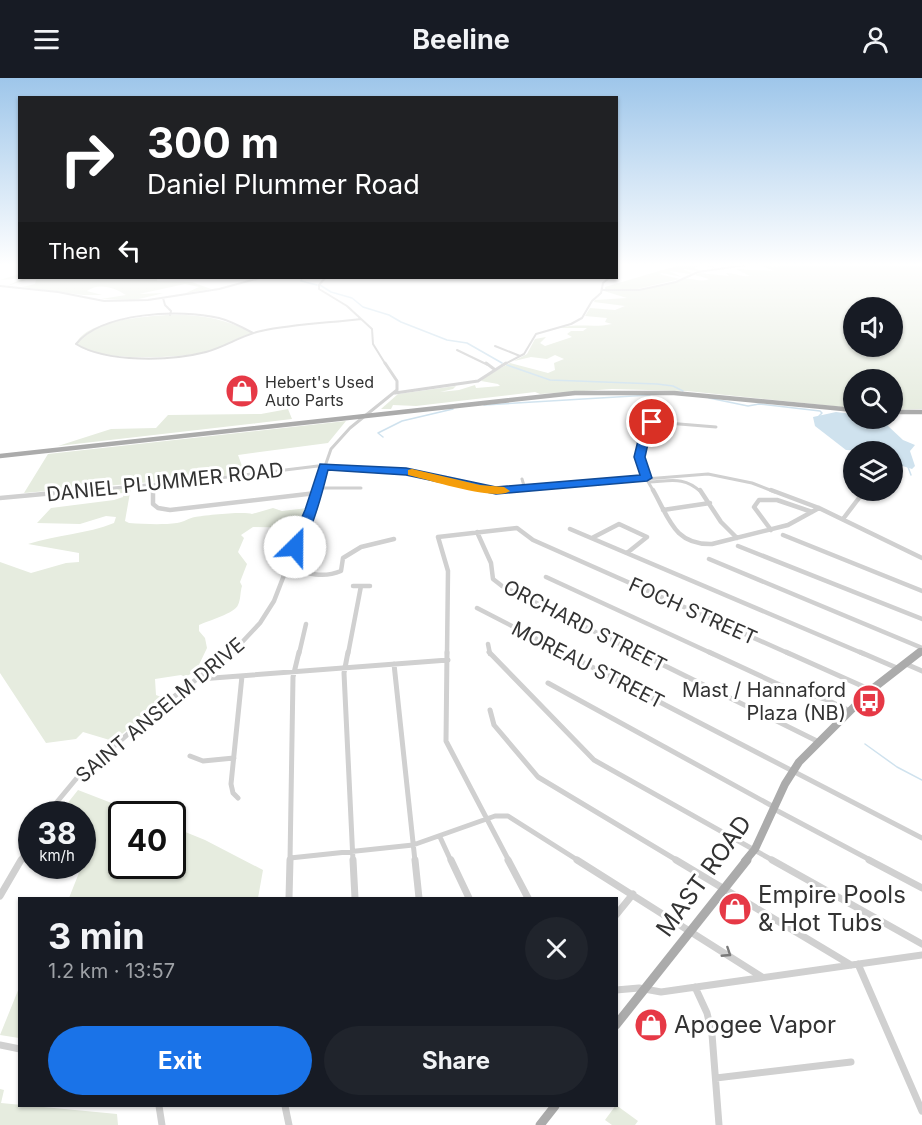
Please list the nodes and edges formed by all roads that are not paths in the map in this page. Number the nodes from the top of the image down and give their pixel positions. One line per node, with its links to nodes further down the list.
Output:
1 (354, 313): 4 (street)
2 (586, 313): 8 (street)
3 (170, 315): 5 (street); 5 (street)
4 (361, 319): 5 (street); 10 (street)
5 (253, 333)
6 (495, 346): 8 (street)
7 (457, 350): 9 (street)
8 (520, 356): 9 (street)
9 (494, 369): 10 (street)
10 (395, 393): 14 (street, SAINT ANSELM DRIVE)
11 (843, 409): 14 (main road)
12 (903, 412): 13 (main road)
13 (922, 412)
14 (367, 415): 15 (main road); 16 (street, SAINT ANSELM DRIVE)
15 (346, 417): 16 (street); 18 (main road)
16 (357, 423): 19 (street, SAINT ANSELM DRIVE)
17 (716, 427): 21 (street)
18 (0, 456)
19 (324, 467): 22 (street, DANIEL PLUMMER ROAD); 24 (street, DANIEL PLUMMER ROAD); 25 (street, SAINT ANSELM DRIVE)
20 (522, 479): 24 (street)
21 (648, 480): 24 (street, DANIEL PLUMMER ROAD); 28 (street); 29 (street, DANIEL PLUMMER ROAD); 30 (street)
22 (153, 485): 25 (street); 26 (street, DANIEL PLUMMER ROAD)
23 (361, 488): 25 (street)
24 (525, 489)
25 (317, 490): 44 (street, SAINT ANSELM DRIVE)
26 (0, 498)
27 (857, 501): 32 (street)
28 (710, 503): 30 (street); 39 (street)
29 (819, 508): 31 (street); 32 (street, DANIEL PLUMMER ROAD)
30 (663, 510): 39 (street)
31 (812, 512): 34 (street); 34 (street)
32 (843, 519): 42 (street, DANIEL PLUMMER ROAD)
33 (570, 529): 38 (street)
34 (771, 530): 39 (street)
35 (477, 532): 55 (street); 64 (street, FOCH STREET); 67 (street, ORCHARD STREET)
36 (783, 535): 49 (street)
37 (394, 538): 44 (street)
38 (592, 538): 41 (street); 41 (street)
39 (737, 538)
40 (738, 546): 51 (street)
41 (627, 553): 57 (street)
42 (922, 558)
43 (709, 560): 54 (street)
44 (287, 567): 62 (street, SAINT ANSELM DRIVE)
45 (546, 577): 66 (street)
46 (353, 586): 47 (street)
47 (361, 586): 48 (street); 58 (street)
48 (370, 586)
49 (922, 591)
50 (477, 608): 70 (street, MOREAU STREET)
51 (922, 619)
52 (306, 624): 60 (street)
53 (488, 644): 78 (street)
54 (922, 649): 57 (main road, MAST ROAD)
55 (447, 660): 56 (street); 74 (street)
56 (394, 664): 58 (street); 77 (street)
57 (900, 666): 59 (street); 64 (main road, MAST ROAD)
58 (344, 668): 60 (street); 79 (street)
59 (922, 671)
60 (293, 672): 61 (street); 80 (street)
61 (242, 676): 62 (street); 69 (street)
62 (200, 679): 72 (street, SAINT ANSELM DRIVE)
63 (548, 683): 73 (street)
64 (871, 690): 66 (main road, MAST ROAD)
65 (490, 710): 82 (street)
66 (850, 711): 67 (main road, MAST ROAD)
67 (819, 742): 70 (main road, MAST ROAD)
68 (190, 756): 69 (street)
69 (234, 758): 71 (street)
70 (792, 771): 73 (main road, MAST ROAD); 76 (street, MOREAU STREET)
71 (238, 798)
72 (57, 801)
73 (774, 808): 78 (main road, MAST ROAD); 83 (street)
74 (485, 820): 75 (street); 84 (street); 90 (street)
75 (440, 837): 77 (street); 89 (street)
76 (922, 838)
77 (413, 845): 79 (street); 88 (street)
78 (755, 849): 82 (main road, MAST ROAD); 93 (street)
79 (353, 852): 80 (street); 87 (street)
80 (290, 858): 86 (street)
81 (18, 865): 85 (street)
82 (726, 888): 92 (main road, MAST ROAD); 95 (street)
83 (922, 888)
84 (633, 894): 91 (street); 92 (street)
85 (0, 896)
86 (289, 897)
87 (354, 897)
88 (419, 897)
89 (469, 897)
90 (527, 897)
91 (618, 913)
92 (692, 930): 96 (street, one-way to 96); 98 (main road, MAST ROAD)
93 (922, 944)
94 (922, 956): 95 (street)
95 (854, 965): 96 (street); 108 (street)
96 (762, 977): 97 (street)
97 (694, 987): 98 (street); 104 (street)
98 (644, 989): 99 (street); 100 (main road, MAST ROAD)
99 (618, 990)
100 (618, 1022)
101 (0, 1045): 102 (street)
102 (18, 1049)
103 (851, 1062): 104 (street)
104 (716, 1078): 112 (street)
105 (159, 1107): 109 (street)
106 (285, 1107): 110 (street)
107 (554, 1107): 111 (main road)
108 (922, 1111)
109 (162, 1125)
110 (289, 1125)
111 (540, 1125)
112 (720, 1125)

